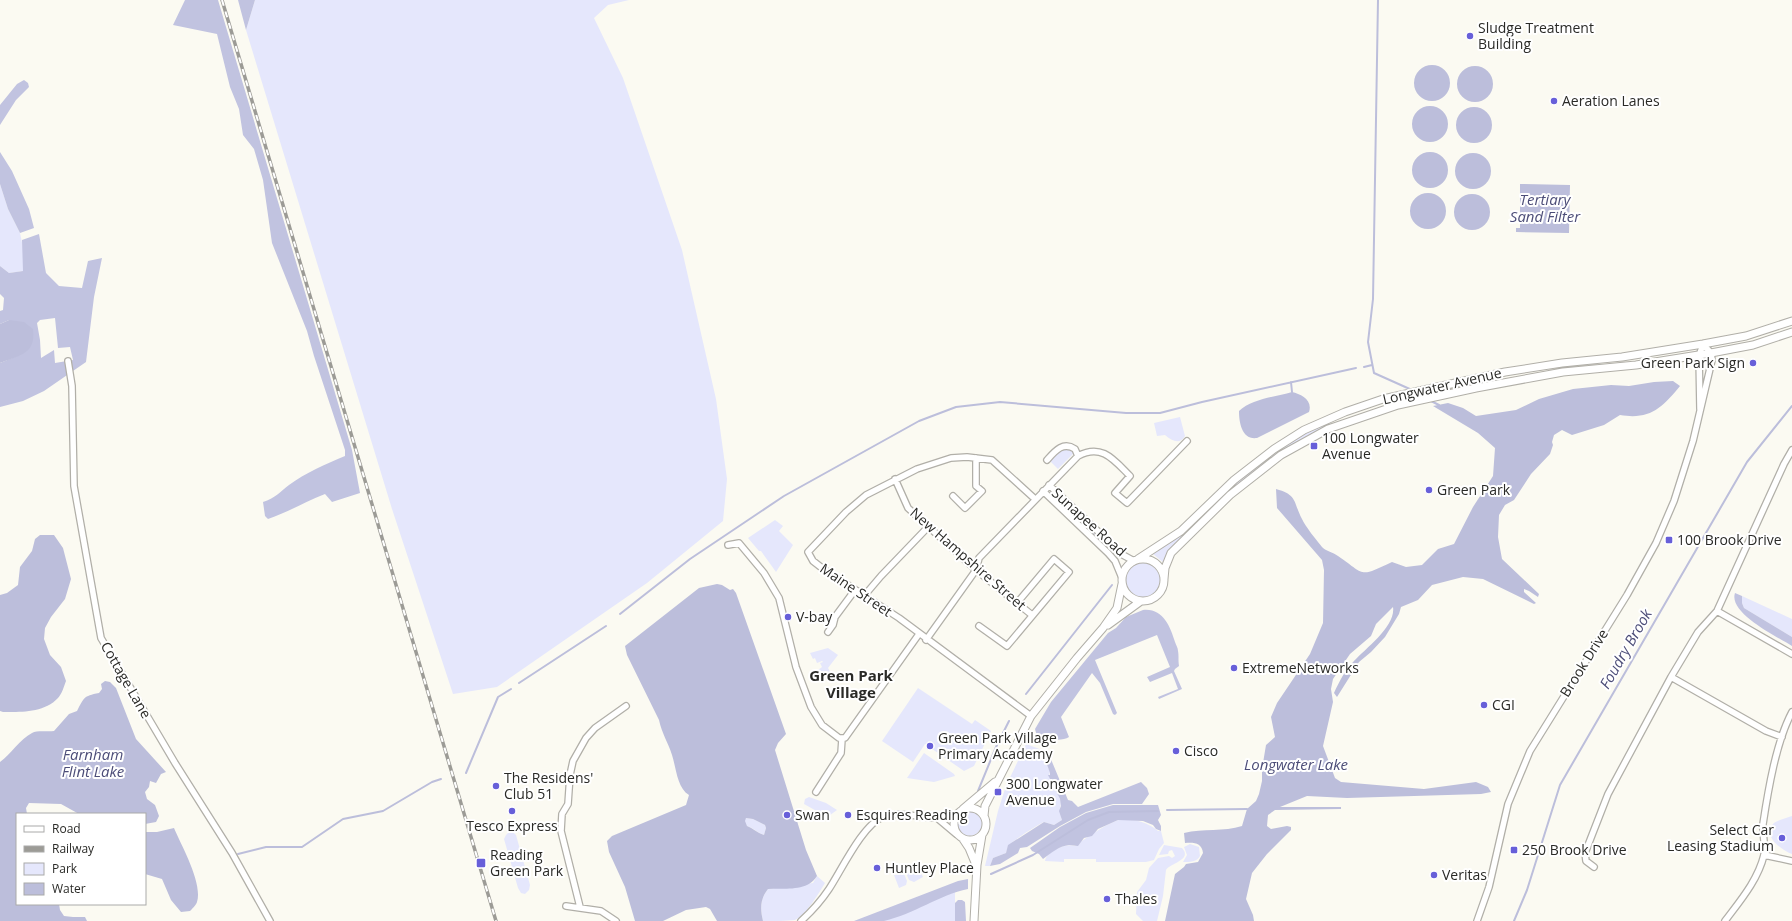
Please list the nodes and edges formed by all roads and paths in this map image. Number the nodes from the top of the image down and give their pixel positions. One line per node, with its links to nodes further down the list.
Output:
1 (1792, 321): 3 (street, Longwater Avenue)
2 (1792, 332): 4 (street, Longwater Avenue)
3 (1703, 344): 4 (street); 5 (street, Brook Drive); 20 (street, Longwater Avenue)
4 (1711, 353): 5 (street, Longwater Avenue); 7 (street, Brook Drive)
5 (1699, 356): 7 (street, Brook Drive); 22 (street, Longwater Avenue)
6 (68, 361): 57 (street, Cottage Lane)
7 (1700, 409): 61 (street, Brook Drive)
8 (1187, 442): 10 (street)
9 (1792, 450): 28 (street)
10 (1078, 456): 12 (street); 14 (street)
11 (976, 458): 13 (street, Maine Street); 16 (street); 17 (street, Maine Street)
12 (1047, 460)
13 (895, 479): 18 (street, New Hampshire Street); 24 (street, Maine Street)
14 (1049, 485): 15 (street, Sunapee Road); 20 (street, Sunapee Road)
15 (1043, 491): 17 (street); 23 (street, Sunapee Road)
16 (953, 496)
17 (1035, 499): 21 (street)
18 (929, 526): 21 (street, New Hampshire Street); 25 (street)
19 (728, 546): 41 (street)
20 (1136, 560): 22 (street); 23 (street)
21 (976, 570): 27 (street, New Hampshire Street); 34 (street)
22 (1164, 579): 26 (street)
23 (1122, 581): 26 (street); 31 (street)
24 (855, 590): 25 (street, Maine Street); 32 (street)
25 (864, 596): 33 (street, Maine Street)
26 (1141, 601): 31 (street)
27 (1017, 603): 29 (street, New Hampshire Street); 29 (street)
28 (1717, 611): 35 (street); 36 (street)
29 (1032, 615): 30 (street)
30 (979, 626)
31 (1103, 628): 39 (street)
32 (828, 632)
33 (919, 634): 34 (street, Maine Street); 41 (street)
34 (926, 640): 39 (street, Maine Street)
35 (1792, 654)
36 (1671, 677): 40 (street); 54 (street)
37 (626, 706): 56 (street)
38 (1792, 712): 40 (street)
39 (1031, 716): 42 (street)
40 (1782, 737): 51 (street)
41 (842, 739): 43 (street)
42 (998, 780): 44 (street); 46 (street)
43 (816, 792)
44 (963, 809): 45 (street); 46 (street)
45 (956, 815): 47 (street); 48 (street)
46 (984, 816): 49 (street)
47 (936, 818): 48 (street); 59 (street)
48 (956, 834): 50 (street)
49 (982, 835): 50 (street); 53 (street)
50 (963, 839): 53 (street)
51 (1764, 855): 52 (street); 62 (street)
52 (1792, 861)
53 (976, 865): 60 (street)
54 (1594, 867)
55 (566, 906): 56 (street)
56 (580, 907): 58 (street)
57 (270, 921)
58 (616, 921)
59 (801, 921)
60 (974, 921)
61 (1477, 921)
62 (1725, 921)

